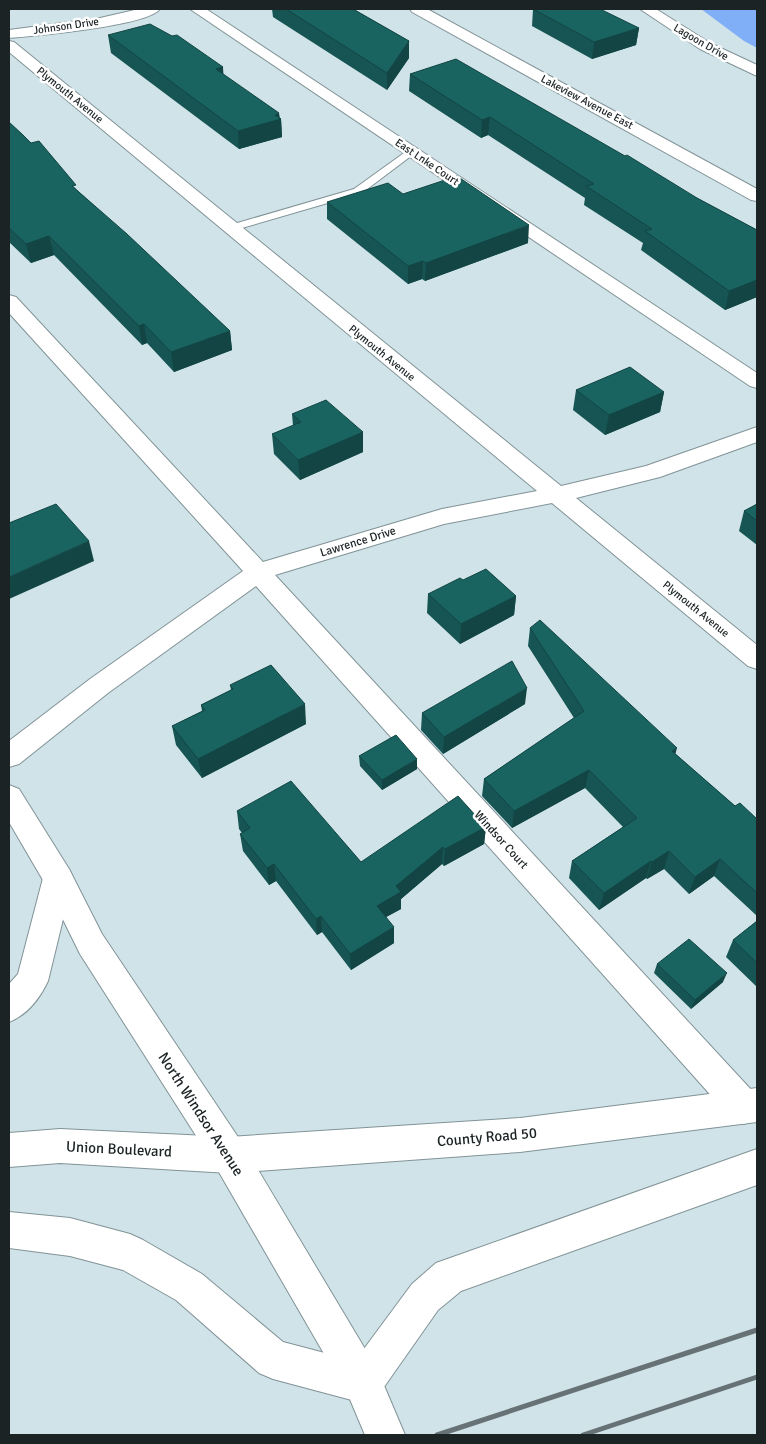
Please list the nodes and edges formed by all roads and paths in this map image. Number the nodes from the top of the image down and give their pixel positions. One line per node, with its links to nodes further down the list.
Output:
1 (152, 9): 5 (street, Johnson Drive)
2 (197, 9): 8 (street, East Lnke Court)
3 (417, 9): 9 (street, Lakeview Avenue East)
4 (647, 9): 7 (street, Lagoon Drive)
5 (9, 34)
6 (9, 45): 10 (street, Plymouth Avenue)
7 (757, 71)
8 (411, 151): 10 (lane); 12 (street, East Lnke Court)
9 (757, 196)
10 (231, 228): 14 (street, Plymouth Avenue)
11 (9, 301): 15 (street, Windsor Court)
12 (757, 382)
13 (757, 434): 14 (street, Lawrence Drive)
14 (555, 495): 15 (street, Lawrence Drive); 16 (street, Plymouth Avenue)
15 (258, 572): 17 (street, Lawrence Drive); 21 (street, Windsor Court)
16 (757, 659)
17 (9, 756)
18 (9, 797): 19 (street, North Windsor Avenue)
19 (58, 878): 20 (street); 23 (street, North Windsor Avenue)
20 (9, 1007)
21 (751, 1106): 23 (street, County Road 50)
22 (9, 1150): 23 (street, Union Boulevard)
23 (229, 1155): 26 (street, North Windsor Avenue)
24 (757, 1166): 26 (street)
25 (9, 1230): 26 (street)
26 (363, 1383): 27 (street, North Windsor Avenue)
27 (385, 1435)

